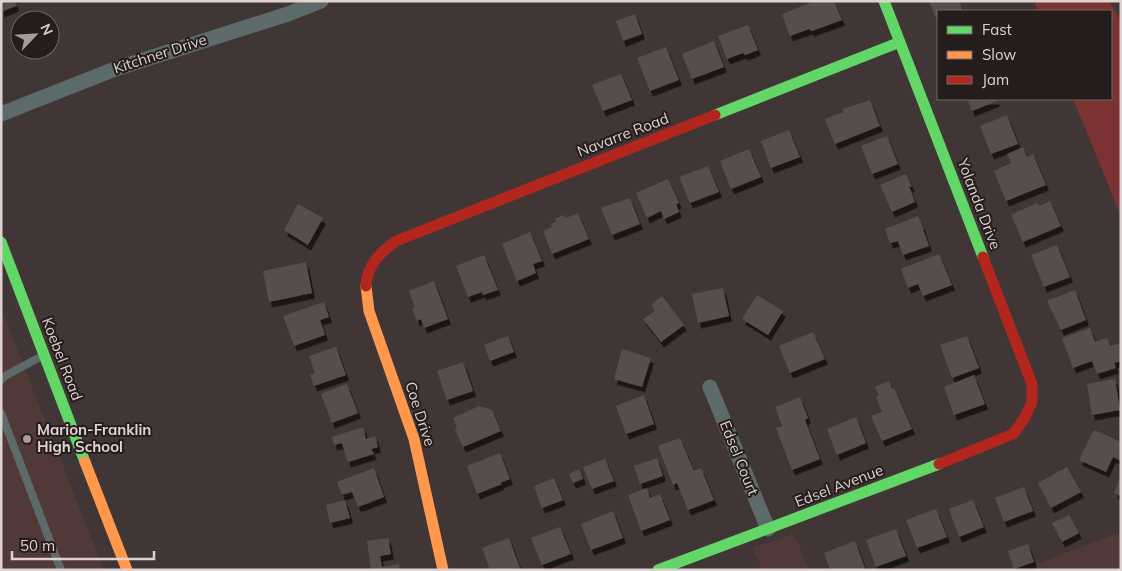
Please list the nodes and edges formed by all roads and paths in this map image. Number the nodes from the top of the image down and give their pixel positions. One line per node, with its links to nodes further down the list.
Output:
1 (321, 1): 4 (street, Kitchner Drive)
2 (884, 1): 3 (street, Yolanda Drive)
3 (900, 42): 6 (street, Navarre Road); 11 (street, Yolanda Drive)
4 (1, 114)
5 (1, 242): 7 (street, Koebel Road)
6 (368, 270): 15 (street, Coe Drive)
7 (44, 355): 8 (lane); 14 (street, Koebel Road)
8 (1, 380)
9 (710, 387): 12 (street, Edsel Court)
10 (1, 413): 13 (lane)
11 (1024, 419): 12 (street, Edsel Avenue)
12 (768, 529): 16 (street, Edsel Avenue)
13 (61, 570)
14 (127, 570)
15 (443, 570)
16 (658, 570)

